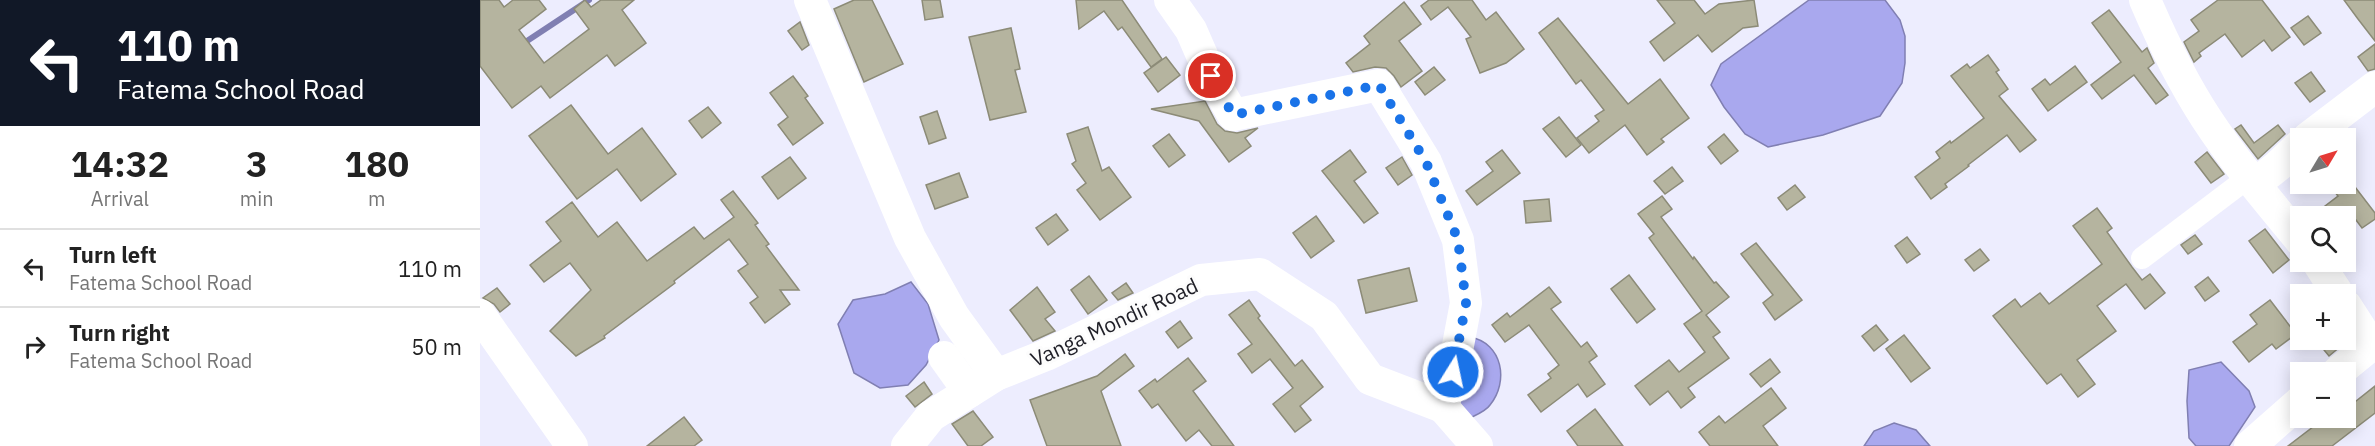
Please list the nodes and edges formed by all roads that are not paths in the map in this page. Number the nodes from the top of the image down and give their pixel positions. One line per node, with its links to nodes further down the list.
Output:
1 (1170, 0): 16 (street)
2 (2145, 0): 7 (street)
3 (818, 2): 14 (street)
4 (2375, 87): 5 (street)
5 (2321, 128)
6 (2290, 155): 7 (street)
7 (2252, 180): 8 (street); 9 (street)
8 (2290, 227)
9 (2142, 258)
10 (480, 315): 18 (street)
11 (2356, 321): 13 (street)
12 (944, 357): 15 (street)
13 (2351, 362)
14 (996, 375): 15 (street, Vanga Mondir Road); 16 (street, Vanga Mondir Road)
15 (969, 392): 19 (street, Vanga Mondir Road)
16 (1443, 407): 20 (street)
17 (2290, 411): 21 (street)
18 (572, 446)
19 (907, 446)
20 (1477, 446)
21 (2250, 446)

